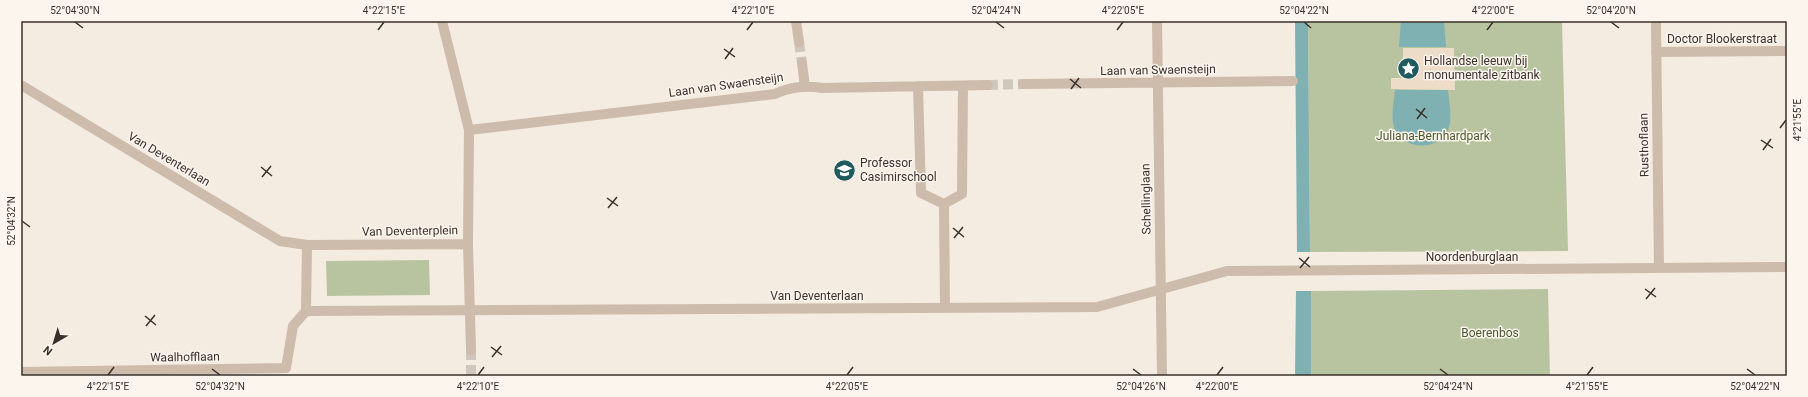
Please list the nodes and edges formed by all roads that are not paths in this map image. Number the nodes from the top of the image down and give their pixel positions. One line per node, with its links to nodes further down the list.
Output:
1 (442, 21): 17 (street)
2 (796, 21): 5 (street)
3 (1157, 21): 10 (street, Schellinglaan)
4 (1656, 21): 7 (street, Rusthoflaan)
5 (799, 42)
6 (1787, 51): 7 (street, Doctor Blookerstraat)
7 (1656, 52): 22 (street, Rusthoflaan)
8 (802, 63): 15 (street)
9 (1293, 81): 10 (street, Laan van Swaensteijn)
10 (1158, 83): 11 (street, Laan van Swaensteijn); 23 (street, Schellinglaan)
11 (1023, 84)
12 (21, 85): 20 (street, Van Deventerlaan)
13 (988, 85): 16 (street, Laan van Swaensteijn)
14 (918, 86): 15 (street, Laan van Swaensteijn); 16 (street, Laan van Swaensteijn); 18 (street)
15 (805, 87): 17 (street, Laan van Swaensteijn)
16 (963, 87): 18 (street)
17 (469, 130): 19 (street)
18 (944, 204): 24 (street)
19 (468, 244): 20 (street, Van Deventerplein); 26 (street, Van Deventerplein)
20 (307, 245): 25 (street)
21 (1787, 267): 22 (street, Noordenburglaan)
22 (1659, 268): 23 (street, Noordenburglaan)
23 (1160, 289): 24 (street, Van Deventerlaan); 29 (street, Schellinglaan)
24 (945, 308): 26 (street, Van Deventerlaan)
25 (306, 311): 26 (street); 28 (street, Waalhofflaan)
26 (471, 311): 27 (street, Van Deventerplein)
27 (471, 350)
28 (21, 372)
29 (1162, 376)

